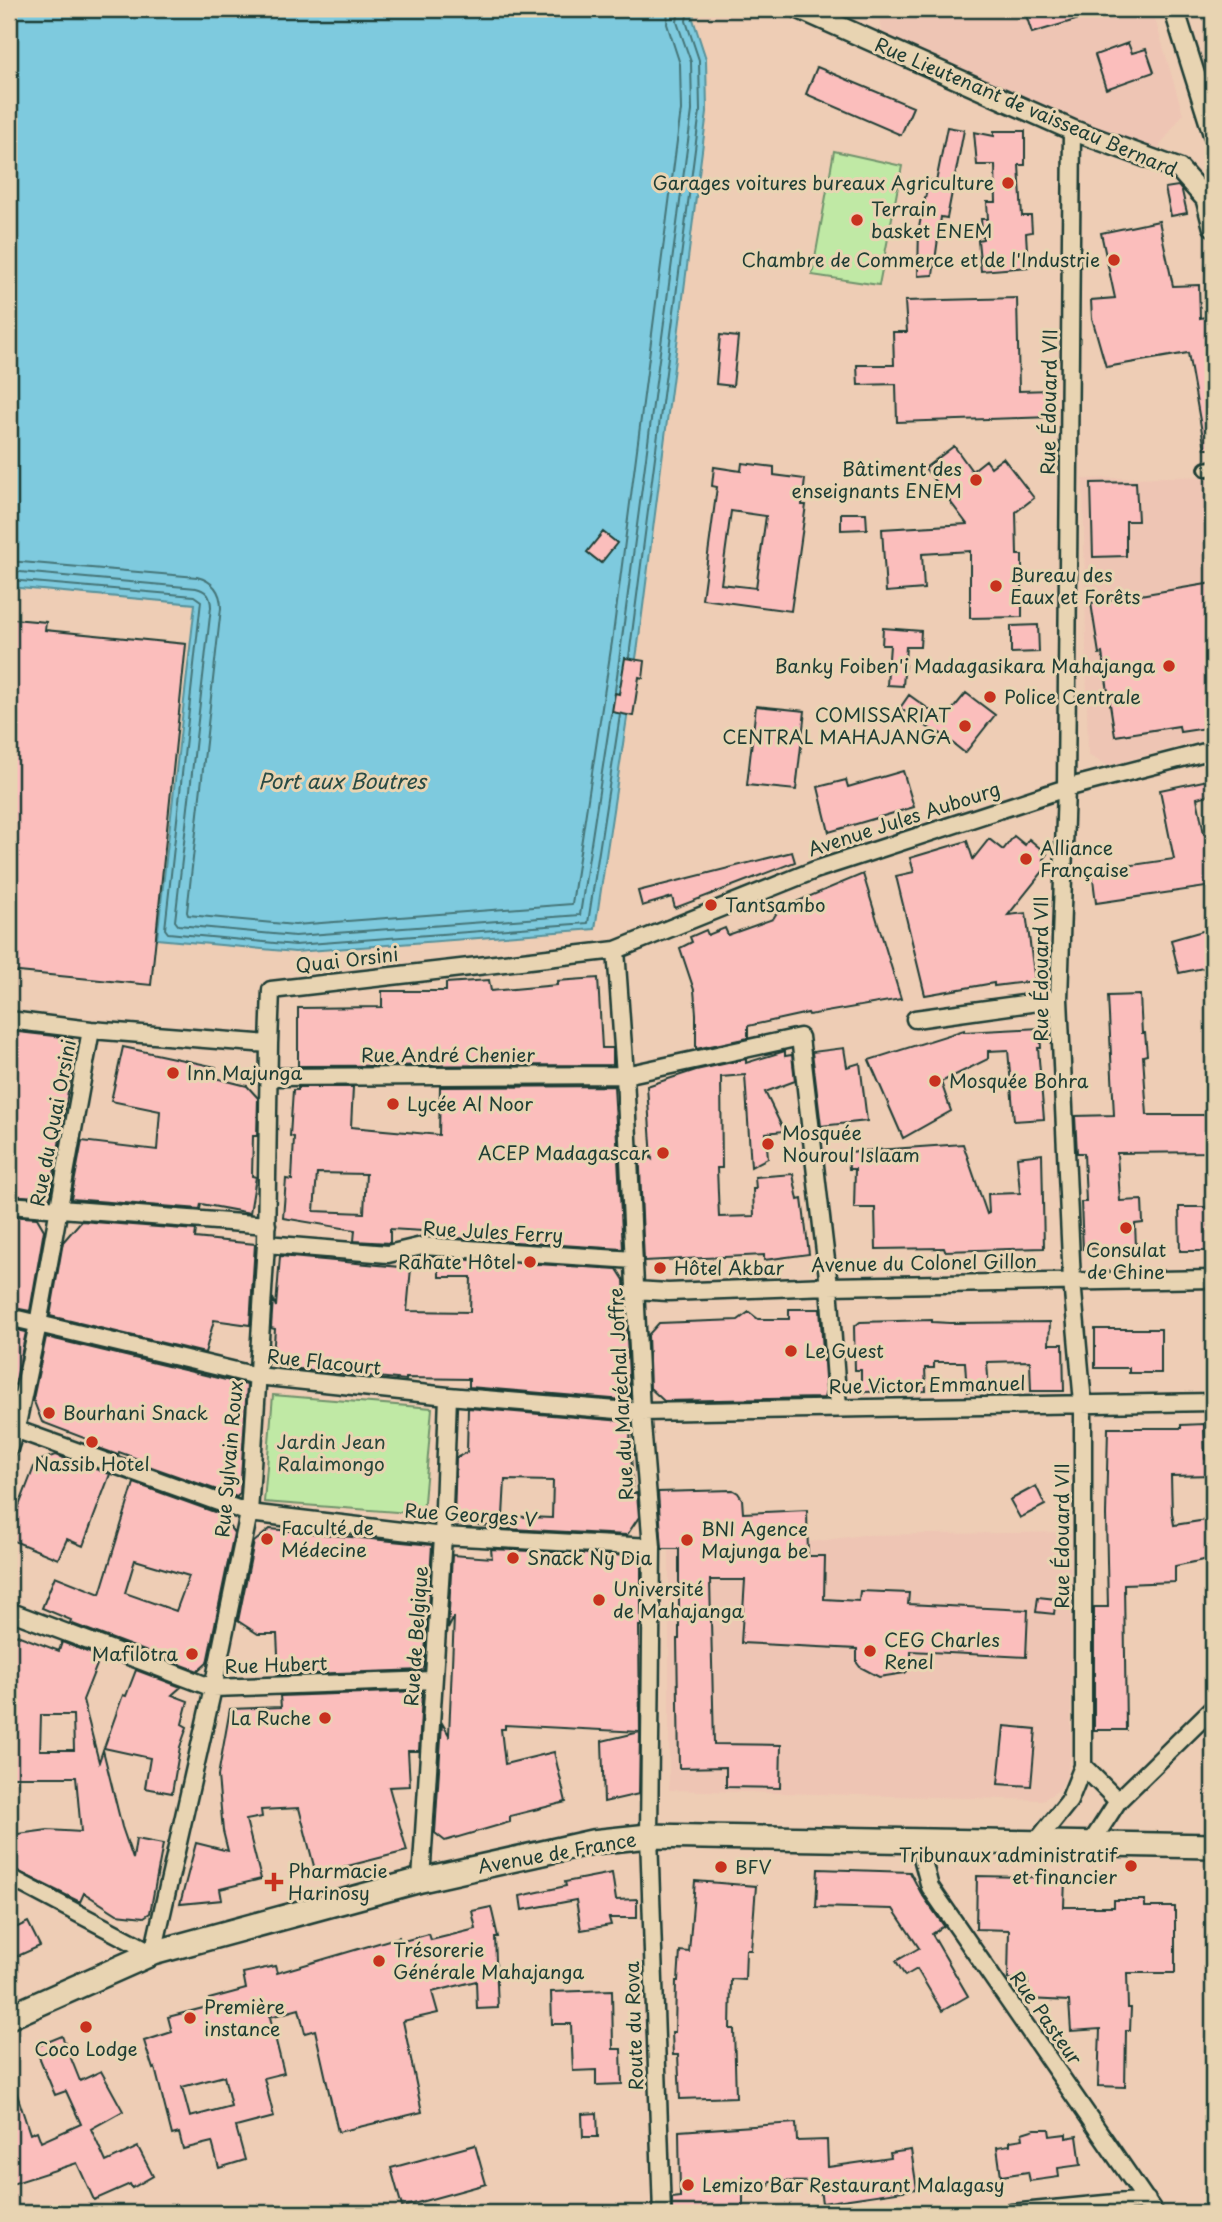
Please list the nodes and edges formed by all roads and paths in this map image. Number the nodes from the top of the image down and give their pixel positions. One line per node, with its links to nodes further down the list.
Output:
1 (800, 9): 3 (street, Rue Lieutenant de vaisseau Bernard)
2 (1174, 9): 4 (street)
3 (1072, 130): 5 (street, Rue Lieutenant de vaisseau Bernard); 8 (street, Rue Édouard VII)
4 (1213, 133)
5 (1210, 198): 6 (street)
6 (1213, 226)
7 (1213, 750): 8 (street, Avenue Jules Aubourg)
8 (1066, 788): 9 (street, Avenue Jules Aubourg); 10 (street, Rue Édouard VII)
9 (616, 950): 14 (street, Quai Orsini); 15 (street, Rue du Maréchal Joffre)
10 (1059, 999): 11 (street); 23 (street, Rue Édouard VII)
11 (915, 1019)
12 (9, 1020): 13 (street)
13 (91, 1030): 14 (street); 18 (street, Rue du Quai Orsini)
14 (269, 1044): 16 (street, Rue Sylvain Roux)
15 (625, 1075): 16 (street, Rue André Chenier); 21 (street, Rue du Maréchal Joffre); 24 (street, Rue André Chenier)
16 (271, 1077): 19 (street, Rue Sylvain Roux)
17 (9, 1205): 18 (street)
18 (58, 1207): 19 (street); 27 (street, Rue du Quai Orsini)
19 (267, 1225): 20 (street, Rue Sylvain Roux)
20 (266, 1244): 21 (street, Rue Jules Ferry); 28 (street, Rue Sylvain Roux)
21 (634, 1260): 25 (street, Rue du Maréchal Joffre)
22 (1213, 1279): 23 (street, Avenue du Colonel Gillon)
23 (1072, 1281): 24 (street, Avenue du Colonel Gillon); 31 (street, Rue Édouard VII)
24 (829, 1286): 25 (street, Avenue du Colonel Gillon); 32 (street)
25 (635, 1290): 33 (street, Rue du Maréchal Joffre)
26 (9, 1317): 27 (street, Rue Flacourt)
27 (38, 1324): 28 (street, Rue Flacourt); 34 (street, Rue du Quai Orsini)
28 (257, 1376): 29 (street, Rue Flacourt); 36 (street, Rue Sylvain Roux)
29 (448, 1396): 33 (street, Rue Flacourt); 37 (street, Rue de Belgique)
30 (1213, 1402): 31 (street, Rue Victor Emmanuel)
31 (1083, 1404): 32 (street, Rue Victor Emmanuel); 43 (street, Rue Édouard VII)
32 (838, 1407): 33 (street, Rue Victor Emmanuel)
33 (641, 1412): 38 (street, Rue du Maréchal Joffre)
34 (13, 1428): 35 (street, Rue du Quai Orsini); 36 (street, Rue Georges V)
35 (9, 1448)
36 (249, 1513): 37 (street, Rue Georges V); 41 (street, Rue Sylvain Roux)
37 (443, 1536): 38 (street, Rue Georges V); 40 (street, Rue de Belgique)
38 (652, 1547): 45 (street, Rue du Maréchal Joffre)
39 (9, 1611): 41 (street, Rue Hubert)
40 (433, 1679): 41 (street, Rue Hubert); 51 (street, Rue de Belgique)
41 (213, 1688): 52 (street, Rue Sylvain Roux)
42 (1213, 1708): 44 (street)
43 (1083, 1766): 44 (street); 47 (street)
44 (1118, 1801): 48 (street)
45 (649, 1836): 46 (main road, Avenue de France); 51 (main road, Avenue de France); 55 (street, Route du Rova)
46 (917, 1839): 47 (main road, Avenue de France); 54 (street, Rue Pasteur)
47 (1037, 1842): 48 (main road, Avenue de France)
48 (1091, 1843): 49 (main road, Avenue de France)
49 (1213, 1846)
50 (9, 1877): 52 (street)
51 (421, 1880): 52 (main road, Avenue de France)
52 (153, 1953): 53 (main road, Avenue de France)
53 (9, 2017)
54 (1151, 2207): 56 (street)
55 (662, 2213)
56 (1012, 2213)

